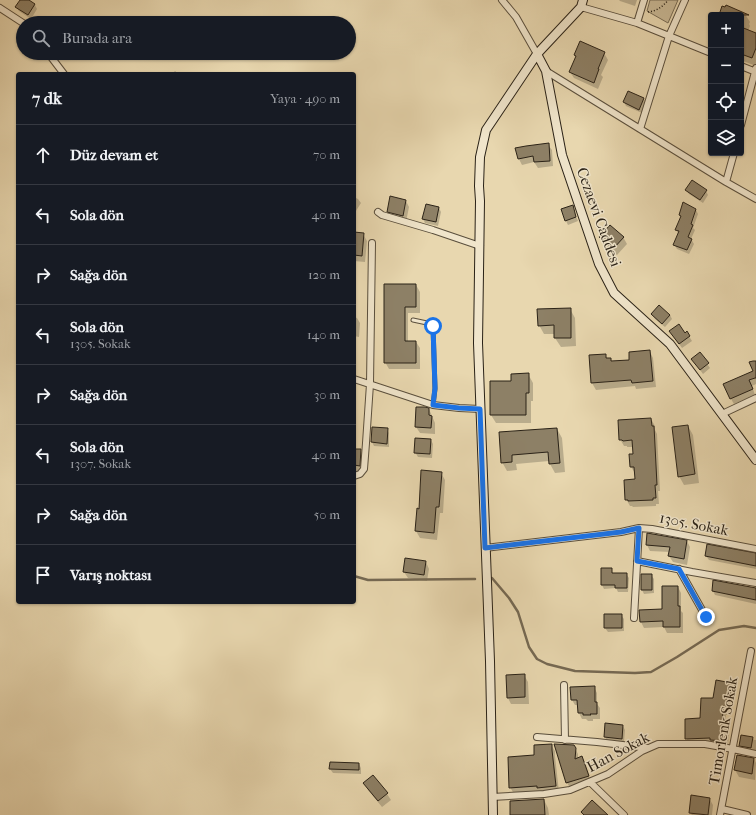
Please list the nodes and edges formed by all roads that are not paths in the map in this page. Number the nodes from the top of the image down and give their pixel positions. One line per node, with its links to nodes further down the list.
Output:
1 (502, 0): 10 (street)
2 (644, 0): 7 (street)
3 (685, 0): 8 (street)
4 (582, 3): 7 (street); 10 (street)
5 (0, 8): 6 (street)
6 (16, 18)
7 (636, 23): 8 (street)
8 (669, 36): 9 (street); 17 (street)
9 (708, 52)
10 (537, 54): 14 (street, Cezaevi Caddesi); 23 (street)
11 (53, 60): 15 (street)
12 (744, 67): 13 (street)
13 (756, 70): 16 (street)
14 (546, 71): 17 (street); 30 (street, Cezaevi Caddesi)
15 (62, 72)
16 (742, 120)
17 (640, 129): 19 (street)
18 (733, 156): 19 (street)
19 (726, 182): 20 (street)
20 (756, 199)
21 (378, 212): 23 (street)
22 (372, 244): 26 (street)
23 (480, 246): 29 (street)
24 (413, 320): 28 (lane)
25 (356, 380): 26 (street)
26 (370, 384): 28 (street); 32 (street)
27 (756, 398): 30 (street)
28 (433, 405): 29 (street)
29 (480, 409): 34 (street)
30 (722, 414): 31 (street, Cezaevi Caddesi)
31 (756, 460)
32 (356, 475)
33 (639, 528): 34 (street, 1305. Sokak); 35 (street, 1305. Sokak); 36 (street)
34 (485, 548): 49 (street)
35 (756, 549)
36 (637, 561): 37 (street); 40 (street)
37 (679, 569): 38 (street); 39 (street)
38 (756, 583)
39 (706, 617)
40 (634, 618)
41 (751, 651): 46 (street, Timorlenk Sokak)
42 (564, 685): 44 (street)
43 (537, 737): 44 (street)
44 (565, 740): 45 (street)
45 (650, 748): 46 (street, Han Sokak); 48 (street, Han Sokak)
46 (733, 749): 47 (street, Han Sokak); 50 (street, Timorlenk Sokak)
47 (756, 754)
48 (590, 782): 49 (street, Han Sokak); 52 (street)
49 (492, 797): 51 (street)
50 (721, 812): 53 (street)
51 (493, 815)
52 (624, 815)
53 (747, 815)

